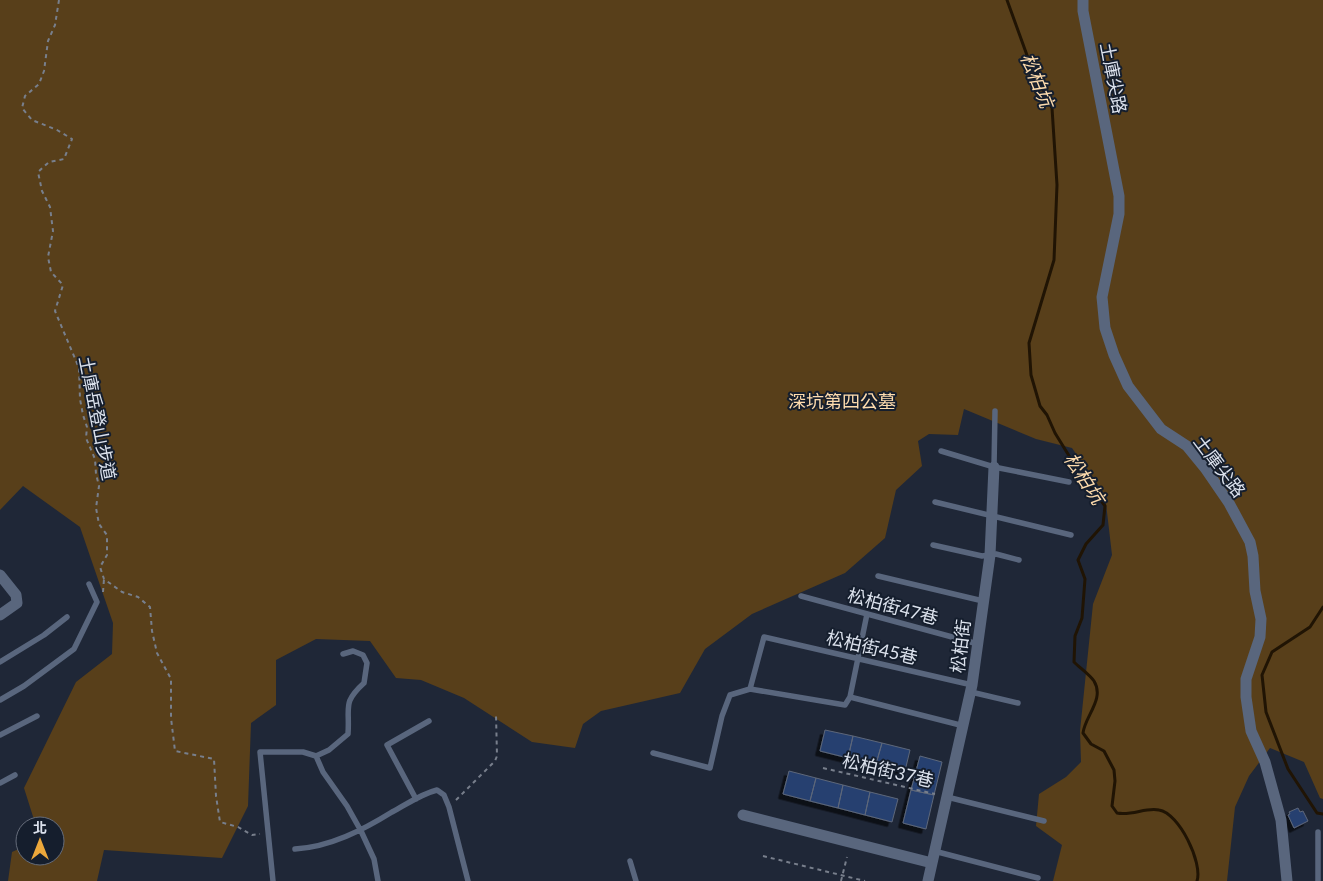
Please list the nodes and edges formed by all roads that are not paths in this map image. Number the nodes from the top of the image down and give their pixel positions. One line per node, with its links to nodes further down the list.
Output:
1 (1083, 0): 53 (street, 土庫尖路)
2 (995, 411): 4 (lane, 松柏街)
3 (941, 452): 4 (lane)
4 (994, 467): 5 (lane); 7 (street, 松柏街)
5 (1069, 482)
6 (935, 502): 7 (lane)
7 (993, 517): 8 (lane); 10 (street, 松柏街)
8 (1071, 535)
9 (933, 545): 10 (lane)
10 (990, 556): 11 (lane); 16 (street, 松柏街)
11 (1019, 560)
12 (0, 575): 18 (street)
13 (878, 576): 16 (lane)
14 (90, 584): 27 (lane)
15 (801, 596): 17 (lane, 松柏街47巷)
16 (983, 601): 20 (street, 松柏街)
17 (867, 614): 20 (lane, 松柏街47巷); 22 (lane)
18 (0, 615)
19 (67, 617): 23 (lane)
20 (978, 644): 25 (street, 松柏街)
21 (343, 654): 34 (lane)
22 (858, 659): 24 (lane, 松柏街45巷); 25 (lane, 松柏街45巷); 26 (lane)
23 (0, 662)
24 (750, 689): 26 (lane); 33 (lane)
25 (972, 689): 28 (lane, 松柏街45巷); 31 (street, 松柏街)
26 (850, 697): 31 (lane)
27 (0, 700)
28 (1018, 703)
29 (36, 716): 32 (lane)
30 (429, 722): 38 (lane)
31 (964, 726): 37 (street, 松柏街)
32 (0, 735)
33 (653, 753)
34 (316, 756): 41 (lane); 48 (lane)
35 (15, 775): 36 (lane)
36 (0, 783)
37 (947, 797): 40 (lane); 44 (street, 松柏街)
38 (416, 799): 41 (lane); 50 (lane)
39 (743, 815): 46 (street)
40 (1044, 821)
41 (361, 831): 43 (lane); 49 (lane)
42 (1318, 832): 54 (lane)
43 (295, 849)
44 (934, 851): 46 (street, 松柏街); 47 (lane)
45 (630, 861): 51 (lane)
46 (932, 863): 52 (street, 松柏街)
47 (1038, 878)
48 (273, 881)
49 (378, 881)
50 (468, 881)
51 (636, 881)
52 (928, 881)
53 (1287, 881)
54 (1318, 881)

